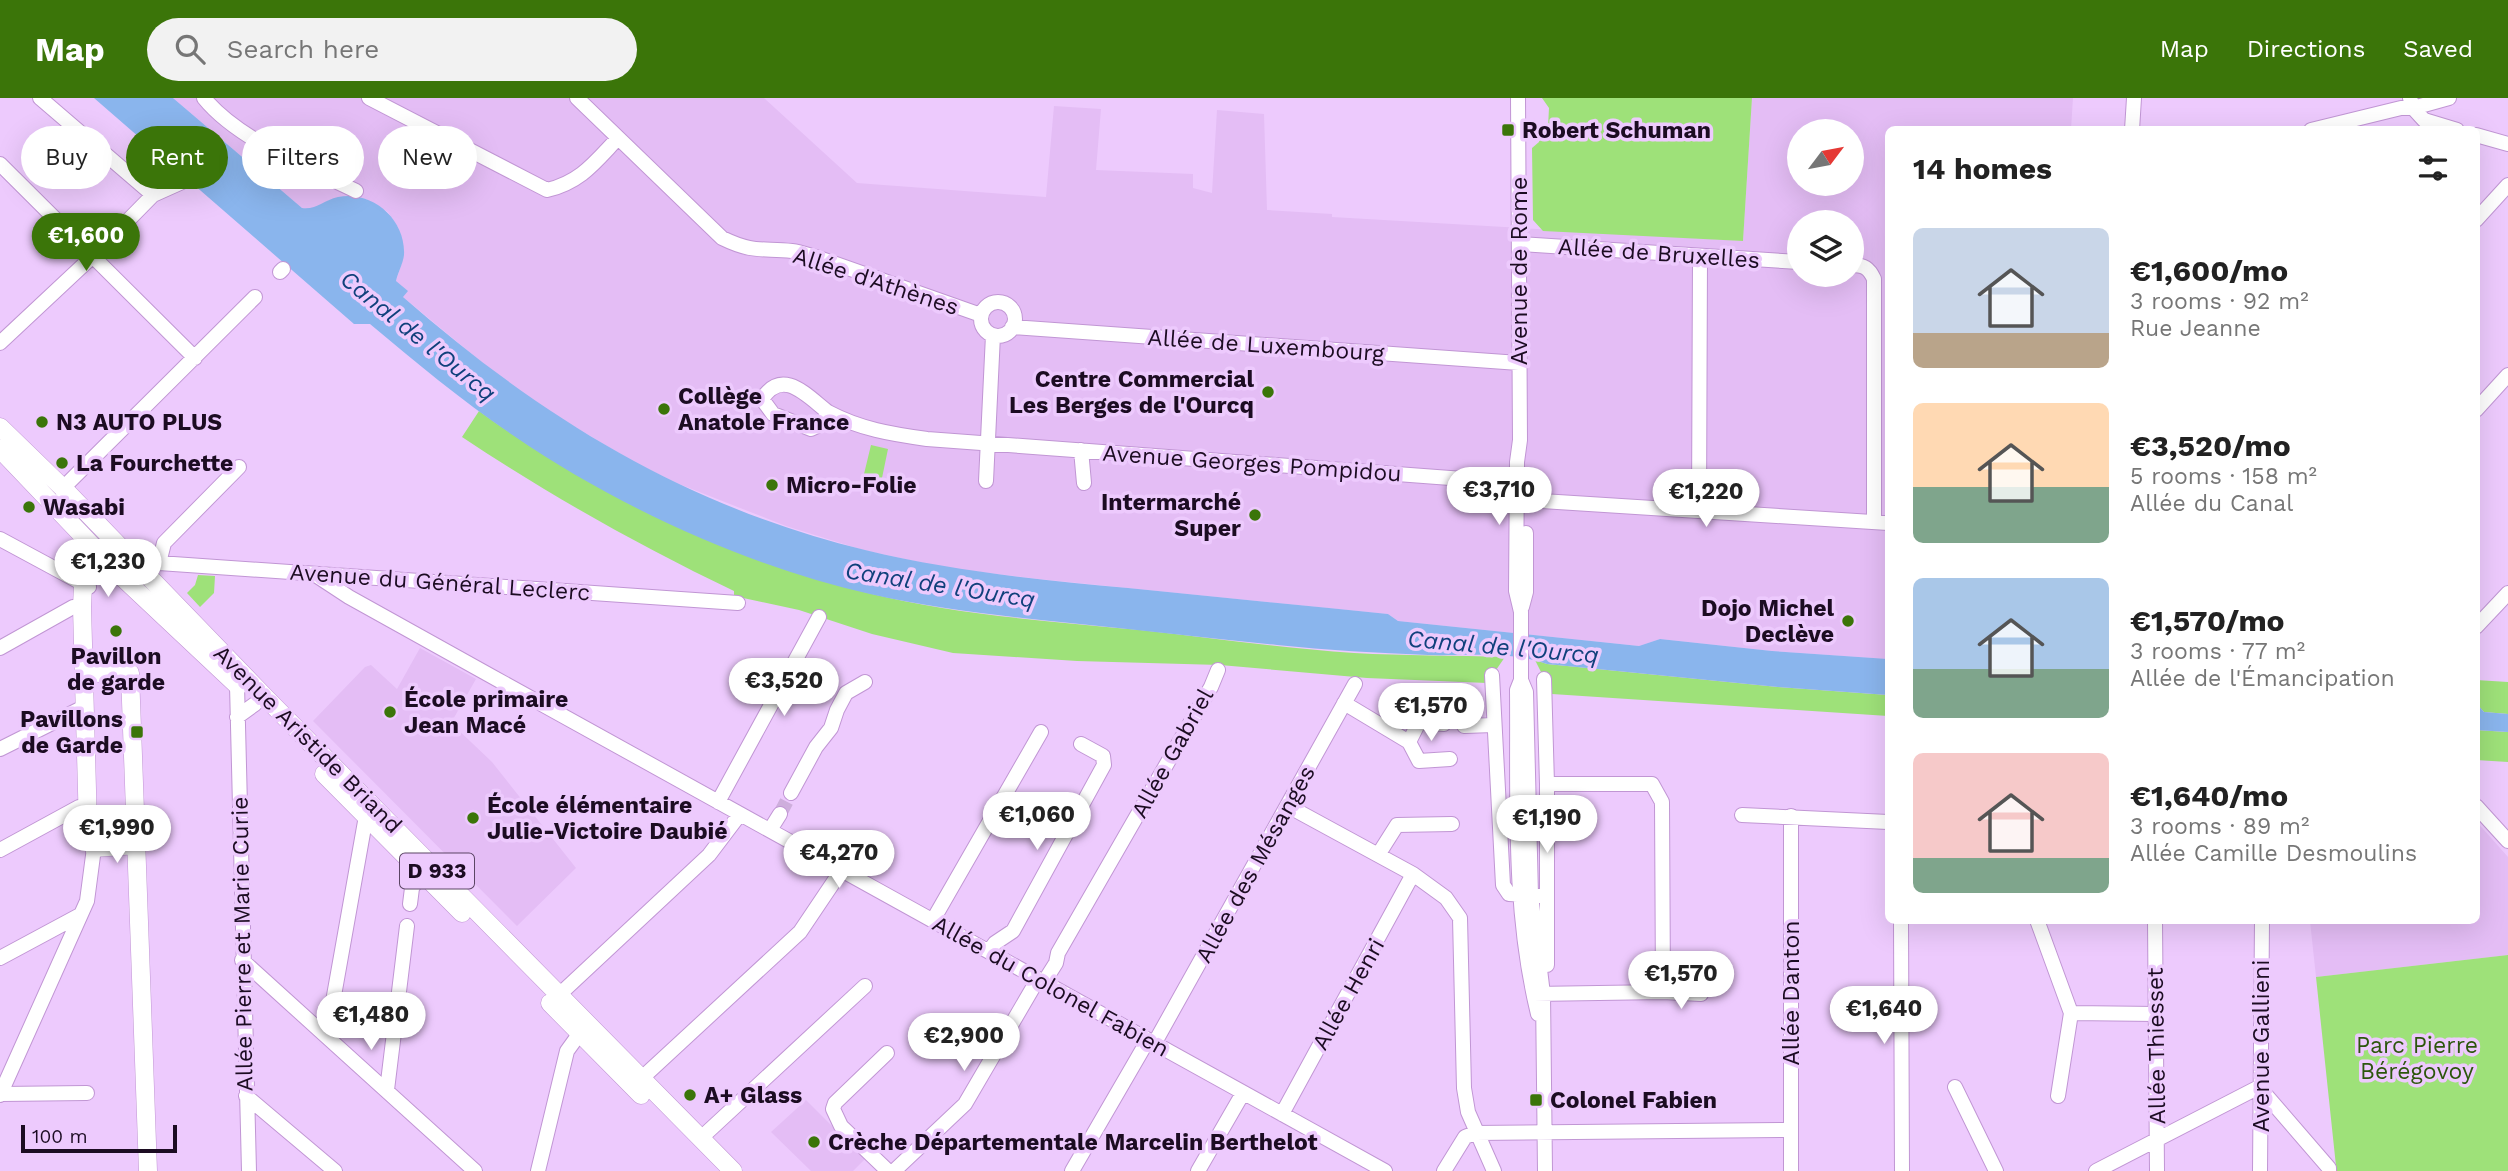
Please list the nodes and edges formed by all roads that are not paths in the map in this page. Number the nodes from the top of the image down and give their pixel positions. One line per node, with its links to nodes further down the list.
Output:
1 (40, 98): 19 (street)
2 (204, 98): 18 (street)
3 (369, 98): 13 (street)
4 (577, 98): 13 (street, Allée d'Athènes)
5 (2134, 98): 9 (street)
6 (2449, 98): 8 (street)
7 (1518, 99): 21 (street, Avenue de Rome)
8 (2412, 103): 10 (street); 11 (street)
9 (2132, 126)
10 (2327, 126)
11 (2444, 126)
12 (2480, 136): 14 (street)
13 (618, 138): 27 (street, Allée d'Athènes)
14 (2508, 144)
15 (0, 163): 22 (street)
16 (2508, 185): 20 (street)
17 (166, 189): 19 (street)
18 (356, 191)
19 (153, 195): 22 (street)
20 (2480, 215)
21 (1519, 244): 23 (street, Allée de Bruxelles); 32 (street, Avenue de Rome)
22 (93, 256): 30 (street); 31 (street)
23 (1700, 256): 24 (street, Allée de Bruxelles); 48 (street)
24 (1787, 261)
25 (1864, 266): 50 (street)
26 (255, 297): 31 (street)
27 (981, 315): 28 (street); 29 (street)
28 (1012, 327): 29 (street); 32 (street, Allée de Luxembourg)
29 (993, 335): 38 (street)
30 (0, 343)
31 (195, 358): 46 (street)
32 (1519, 363): 37 (street, Avenue de Rome)
33 (2508, 375): 34 (street)
34 (2480, 406)
35 (828, 412): 38 (street, Avenue Georges Pompidou)
36 (0, 427): 46 (main road, Avenue Aristide Briand / D 933)
37 (1520, 440): 41 (street, Avenue de Rome); 47 (street, Avenue de Rome)
38 (988, 442): 40 (street, Avenue Georges Pompidou); 43 (street)
39 (0, 449): 49 (main road, Avenue Aristide Briand / D 933)
40 (1081, 450): 44 (street); 45 (street, Avenue Georges Pompidou)
41 (1517, 462): 45 (street, Avenue de Rome); 47 (street)
42 (239, 467): 54 (street)
43 (986, 481)
44 (1084, 483)
45 (1517, 483): 61 (street, Avenue de Rome)
46 (62, 488): 49 (street); 51 (main road, Avenue Aristide Briand / D 933)
47 (1526, 500): 48 (street); 61 (street, Avenue de Rome)
48 (1699, 511): 50 (street)
49 (64, 517): 53 (main road, Avenue Aristide Briand / D 933)
50 (1881, 523)
51 (105, 531): 53 (main road); 54 (main road, Avenue Aristide Briand / D 933)
52 (2, 542): 57 (street)
53 (90, 544): 56 (main road, Avenue Aristide Briand / D 933); 57 (main road)
54 (151, 566): 55 (street, Avenue du Général Leclerc); 56 (main road); 125 (main road, Avenue Aristide Briand / D 933)
55 (314, 573): 59 (street, Avenue du Général Leclerc); 87 (street, Allée du Colonel Fabien)
56 (122, 577): 72 (main road, Avenue Aristide Briand / D 933)
57 (85, 585): 60 (main road); 67 (main road)
58 (2507, 595): 63 (street)
59 (738, 603)
60 (82, 607): 64 (street); 66 (main road)
61 (1521, 616): 107 (street)
62 (819, 617): 87 (street)
63 (2480, 623)
64 (0, 648)
65 (1218, 670): 120 (street, Allée Gabriel)
66 (84, 673): 67 (main road); 75 (main road)
67 (109, 673): 100 (main road)
68 (1492, 675): 78 (street)
69 (1545, 679): 85 (street)
70 (865, 682): 86 (street)
71 (1355, 684): 73 (street, Allée des Mésanges)
72 (237, 685): 74 (main road, Avenue Aristide Briand / D 933); 76 (street, Allée Pierre et Marie Curie)
73 (1344, 703): 81 (street); 88 (street, Allée des Mésanges)
74 (256, 704): 76 (street); 94 (main road, Avenue Aristide Briand / D 933)
75 (84, 706): 83 (street); 89 (main road)
76 (237, 716): 119 (street, Allée Pierre et Marie Curie)
77 (1444, 724): 81 (street)
78 (1494, 725): 79 (street); 107 (street)
79 (1464, 726)
80 (1041, 732): 111 (street)
81 (1409, 741): 84 (street)
82 (1081, 744): 117 (street)
83 (0, 749)
84 (1450, 759)
85 (1548, 785): 108 (street); 122 (street)
86 (791, 793)
87 (718, 802): 91 (street, Allée du Colonel Fabien)
88 (1288, 806): 103 (street); 130 (street, Allée des Mésanges)
89 (88, 807): 101 (main road); 102 (street)
90 (2480, 810): 99 (street)
91 (740, 814): 98 (street, Allée du Colonel Fabien); 125 (street)
92 (780, 814): 98 (street)
93 (1742, 815): 95 (street)
94 (366, 816): 105 (main road, Avenue Aristide Briand / D 933); 129 (street)
95 (1791, 816): 96 (street); 142 (street, Allée Danton)
96 (1885, 822)
97 (1452, 824): 103 (street)
98 (770, 830): 104 (street, Allée du Colonel Fabien)
99 (2508, 841)
100 (137, 845): 101 (main road); 147 (main road)
101 (94, 848): 110 (street)
102 (0, 850)
103 (1378, 855): 106 (street)
104 (841, 871): 111 (street, Allée du Colonel Fabien); 132 (street)
105 (422, 873): 109 (street); 128 (main road, Avenue Aristide Briand / D 933)
106 (1413, 874): 141 (street, Allée Henri); 144 (street)
107 (1525, 895): 108 (street); 123 (street)
108 (1547, 896): 123 (street)
109 (410, 905)
110 (80, 915): 118 (street); 138 (street)
111 (933, 920): 117 (street, Allée du Colonel Fabien)
112 (1901, 924): 163 (street)
113 (2038, 924): 126 (street)
114 (2155, 924): 127 (street, Allée Thiesset)
115 (2262, 924): 134 (street, Avenue Gallieni)
116 (407, 926): 135 (street)
117 (989, 951): 120 (street, Allée du Colonel Fabien)
118 (0, 958)
119 (242, 960): 129 (street); 139 (street, Allée Pierre et Marie Curie)
120 (1041, 981): 130 (street, Allée du Colonel Fabien); 155 (street, Allée Gabriel)
121 (865, 986): 145 (street)
122 (1663, 992): 123 (street); 124 (street)
123 (1538, 994): 143 (street)
124 (1701, 994)
125 (559, 995): 132 (main road, Avenue Aristide Briand / D 933)
126 (2071, 1013): 127 (street); 140 (street)
127 (2156, 1014): 146 (street, Allée Thiesset)
128 (580, 1033): 151 (street); 152 (main road, Avenue Aristide Briand / D 933)
129 (327, 1035): 135 (street)
130 (1151, 1042): 137 (street, Allée du Colonel Fabien); 156 (street, Allée des Mésanges)
131 (887, 1053): 154 (street)
132 (642, 1078): 145 (main road, Avenue Aristide Briand / D 933)
133 (1955, 1087): 164 (street)
134 (2259, 1087): 146 (street); 167 (street, Avenue Gallieni); 168 (street)
135 (387, 1090): 150 (street)
136 (87, 1093): 138 (street)
137 (1243, 1093): 141 (street, Allée du Colonel Fabien); 157 (street)
138 (0, 1094)
139 (246, 1096): 148 (street, Allée Pierre et Marie Curie); 149 (street)
140 (2057, 1096)
141 (1282, 1114): 158 (street, Allée du Colonel Fabien)
142 (1791, 1130): 143 (street); 162 (street, Allée Danton)
143 (1545, 1131): 144 (street); 161 (street)
144 (1475, 1133): 159 (street); 160 (street)
145 (701, 1138): 153 (main road, Avenue Aristide Briand / D 933)
146 (2157, 1140): 165 (street); 166 (street, Allée Thiesset)
147 (148, 1171)
148 (249, 1171)
149 (335, 1171)
150 (475, 1171)
151 (538, 1171)
152 (718, 1171)
153 (733, 1171)
154 (888, 1171)
155 (894, 1171)
156 (1072, 1171)
157 (1198, 1171)
158 (1385, 1171)
159 (1444, 1171)
160 (1494, 1171)
161 (1545, 1171)
162 (1791, 1171)
163 (1902, 1171)
164 (1996, 1171)
165 (2096, 1171)
166 (2157, 1171)
167 (2260, 1171)
168 (2329, 1171)

